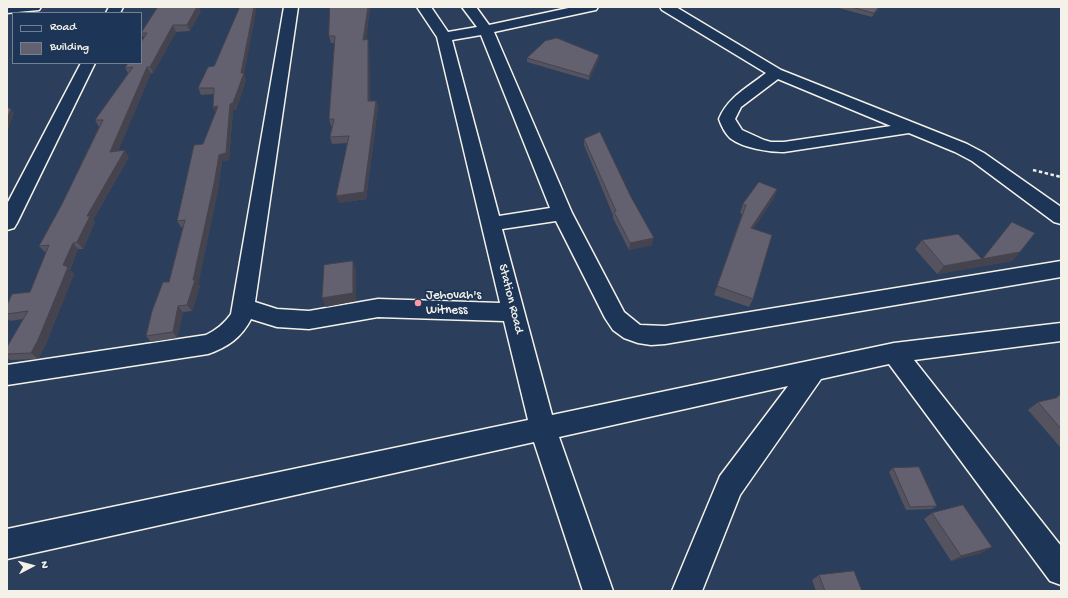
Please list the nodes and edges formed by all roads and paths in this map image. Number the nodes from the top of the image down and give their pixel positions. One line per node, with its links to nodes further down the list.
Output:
1 (34, 7): 7 (street)
2 (291, 7): 18 (street)
3 (424, 7): 9 (street, Station Road)
4 (469, 7): 8 (street)
5 (591, 7): 8 (street)
6 (667, 7): 11 (street)
7 (7, 9)
8 (486, 30): 9 (street); 13 (street)
9 (444, 37): 16 (street, Station Road)
10 (87, 64): 15 (street)
11 (776, 73): 12 (street); 12 (street)
12 (912, 128): 14 (street)
13 (562, 212): 16 (street); 17 (street)
14 (1061, 216)
15 (7, 224)
16 (491, 224): 19 (street, Station Road)
17 (1061, 269)
18 (243, 307): 19 (street); 23 (street)
19 (513, 312): 24 (street, Station Road)
20 (1061, 332): 21 (street)
21 (894, 353): 22 (street); 26 (street)
22 (814, 370): 24 (street); 28 (street)
23 (7, 375)
24 (544, 429): 25 (street); 27 (street, Station Road)
25 (7, 544)
26 (1061, 570)
27 (598, 591)
28 (687, 591)

